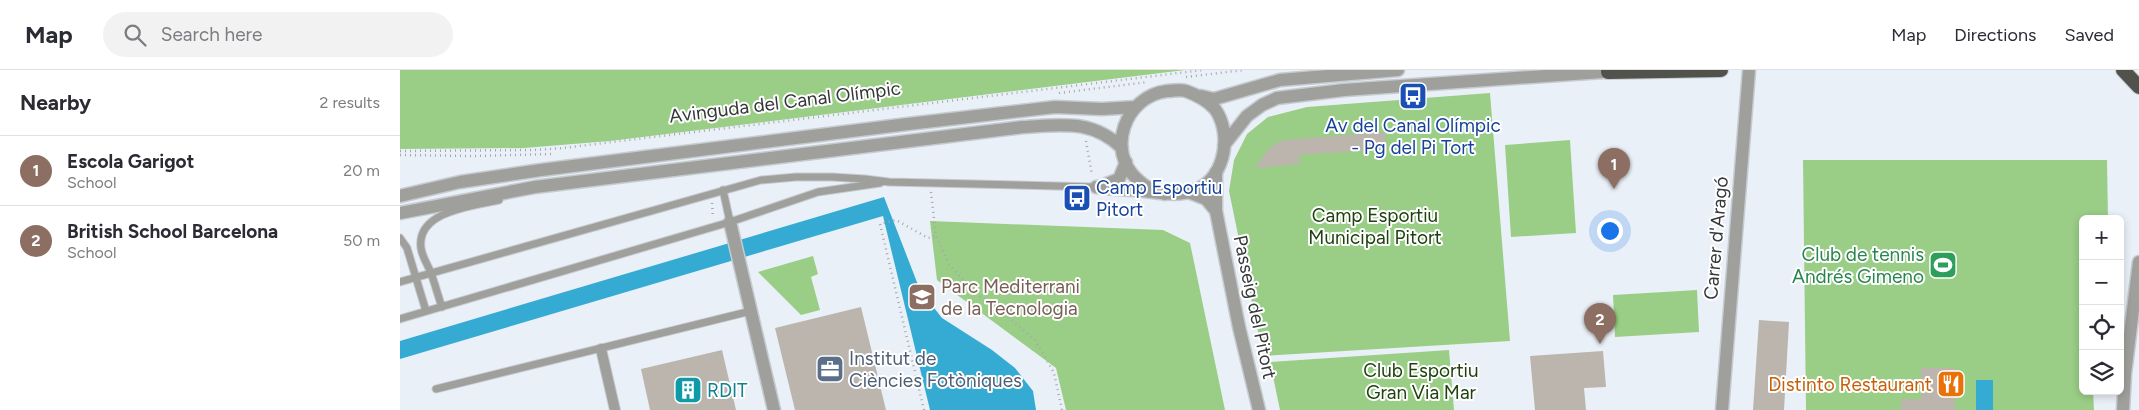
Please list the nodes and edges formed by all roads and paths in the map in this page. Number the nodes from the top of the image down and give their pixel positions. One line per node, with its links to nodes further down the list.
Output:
1 (1203, 70): 7 (path, Avinguda del Canal Olímpic)
2 (1398, 70): 10 (street)
3 (1721, 70): 6 (highway)
4 (1749, 70): 48 (street, Carrer d'Aragó)
5 (2123, 70): 8 (highway)
6 (1615, 71): 13 (street)
7 (1092, 84): 9 (path); 15 (path, Avinguda del Canal Olímpic)
8 (2139, 87)
9 (1094, 95)
10 (1199, 96): 11 (street); 13 (street)
11 (1136, 107): 14 (street); 25 (street, Avinguda del Canal Olímpic)
12 (1085, 133): 20 (path)
13 (1224, 145): 17 (street)
14 (1122, 148): 16 (street); 21 (street)
15 (400, 151)
16 (1126, 162): 20 (street); 24 (street)
17 (1216, 172): 23 (street); 27 (street, Passeig del Pitort)
18 (889, 182): 19 (lane); 22 (lane); 30 (lane)
19 (930, 183): 20 (lane); 31 (path)
20 (1094, 183): 24 (street)
21 (535, 187): 28 (street); 34 (lane)
22 (723, 190): 30 (lane); 34 (lane)
23 (1188, 192): 24 (street); 27 (street)
24 (1165, 194)
25 (400, 196)
26 (712, 199): 29 (path)
27 (1216, 211): 47 (street, Passeig del Pitort)
28 (400, 213)
29 (714, 219)
30 (731, 227): 37 (lane); 39 (street)
31 (936, 236): 45 (path); 46 (path)
32 (400, 238): 35 (lane)
33 (2139, 262): 49 (street)
34 (431, 274): 35 (lane); 37 (lane)
35 (417, 278): 36 (lane); 38 (lane)
36 (400, 282)
37 (442, 307): 38 (lane)
38 (426, 310): 40 (lane)
39 (751, 311): 41 (lane); 44 (street)
40 (400, 318)
41 (601, 349): 42 (lane); 43 (street)
42 (436, 389)
43 (615, 410)
44 (774, 410)
45 (924, 410)
46 (1062, 410)
47 (1259, 410)
48 (1722, 410)
49 (2123, 410)

